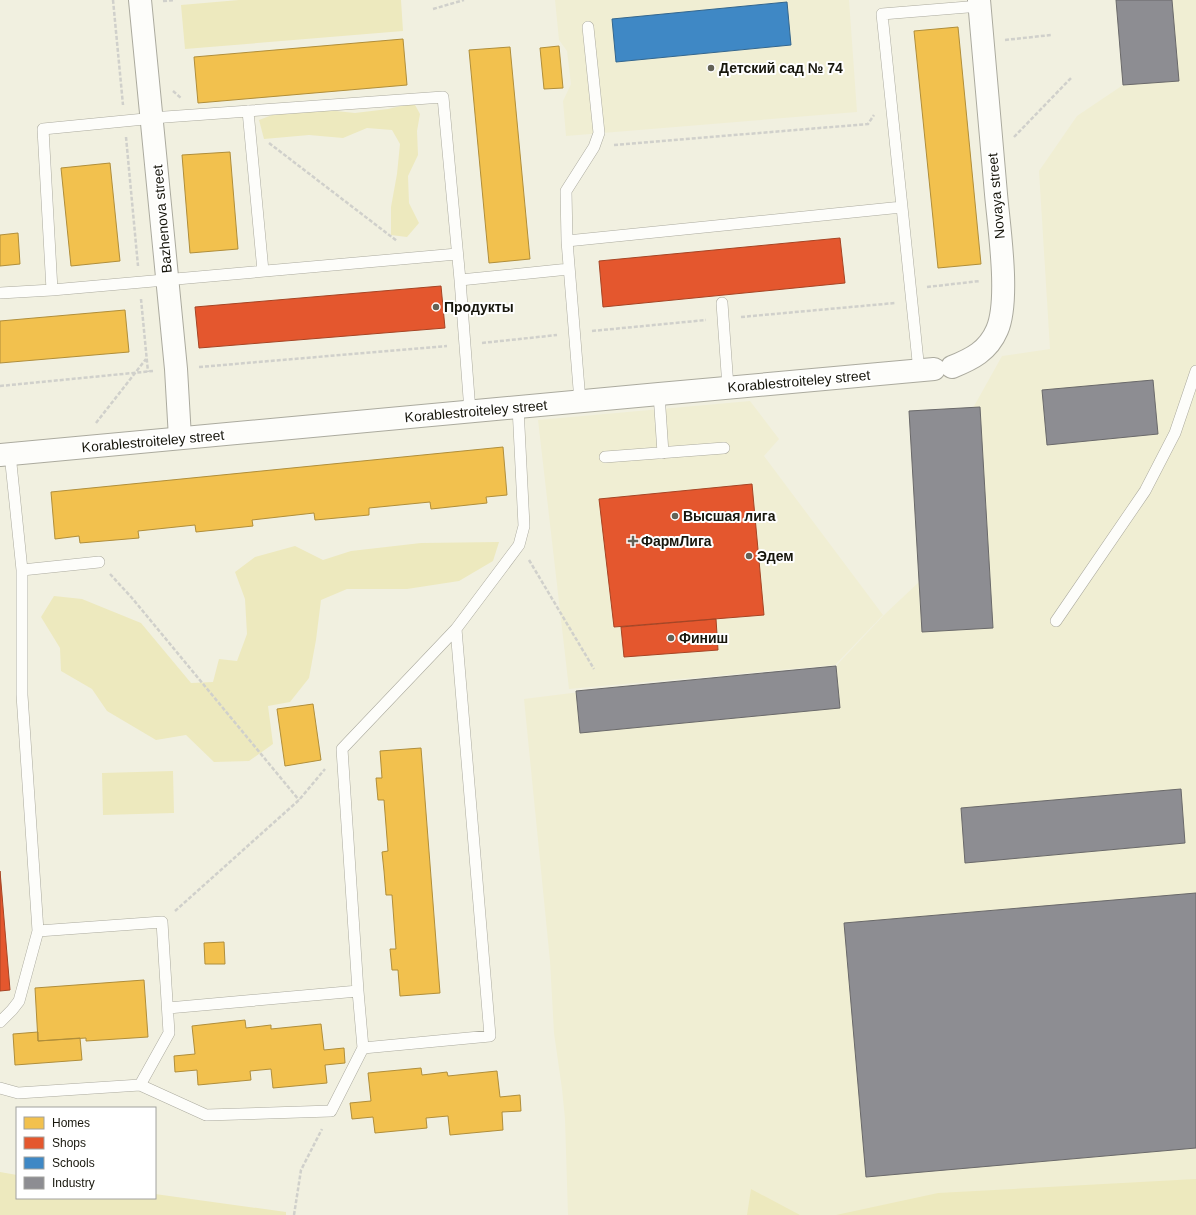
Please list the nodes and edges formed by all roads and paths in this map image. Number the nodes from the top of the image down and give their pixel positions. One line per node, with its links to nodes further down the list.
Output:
1 (113, 0): 13 (path)
2 (140, 0): 12 (street, Bazhenova street)
3 (464, 0): 5 (path)
4 (980, 3): 8 (street, Novaya street); 10 (lane)
5 (433, 9)
6 (588, 27): 15 (lane)
7 (1051, 35): 8 (path)
8 (983, 42): 16 (street, Novaya street)
9 (1072, 76): 16 (path)
10 (890, 93): 15 (path); 17 (lane)
11 (248, 111): 12 (lane); 14 (lane); 19 (lane)
12 (152, 118): 13 (lane); 24 (street, Bazhenova street)
13 (124, 121): 26 (path); 28 (lane)
14 (250, 128): 20 (path); 22 (lane)
15 (594, 147): 18 (lane)
16 (992, 151): 23 (street, Novaya street)
17 (902, 207): 18 (lane); 27 (lane)
18 (567, 241): 21 (lane)
19 (457, 254): 20 (lane); 25 (lane)
20 (418, 257): 22 (lane)
21 (569, 269): 25 (lane); 37 (lane)
22 (263, 271): 24 (lane)
23 (1003, 278): 27 (path); 32 (street, Novaya street)
24 (167, 280): 26 (lane); 40 (street, Bazhenova street)
25 (460, 280): 39 (lane)
26 (139, 282): 28 (lane); 31 (path)
27 (911, 288): 32 (lane)
28 (52, 290): 29 (lane)
29 (0, 293)
30 (722, 303): 35 (lane)
31 (146, 358): 34 (path); 41 (path)
32 (935, 369): 35 (street, Korablestroiteley street)
33 (1196, 371): 49 (lane)
34 (148, 372)
35 (728, 387): 36 (street, Korablestroiteley street)
36 (659, 394): 37 (street, Korablestroiteley street); 43 (lane)
37 (580, 401): 38 (street, Korablestroiteley street)
38 (518, 407): 39 (street, Korablestroiteley street); 46 (lane)
39 (470, 411): 40 (street, Korablestroiteley street)
40 (180, 438): 41 (street, Korablestroiteley street)
41 (78, 448): 44 (street, Korablestroiteley street)
42 (724, 448): 43 (lane)
43 (664, 453): 45 (lane)
44 (5, 454): 48 (lane)
45 (605, 457)
46 (519, 545): 50 (lane); 51 (path)
47 (99, 562): 48 (lane); 53 (path)
48 (22, 570): 55 (lane)
49 (1056, 621)
50 (456, 629): 52 (lane); 59 (lane)
51 (594, 669)
52 (342, 749): 53 (path); 56 (lane)
53 (299, 800): 54 (path)
54 (162, 922): 55 (lane); 57 (lane)
55 (38, 931): 58 (lane)
56 (358, 991): 57 (lane); 59 (lane)
57 (168, 1008): 60 (lane)
58 (0, 1022)
59 (363, 1048): 62 (lane)
60 (140, 1085): 61 (lane); 62 (lane)
61 (0, 1088)
62 (331, 1111): 63 (path)
63 (294, 1215)

